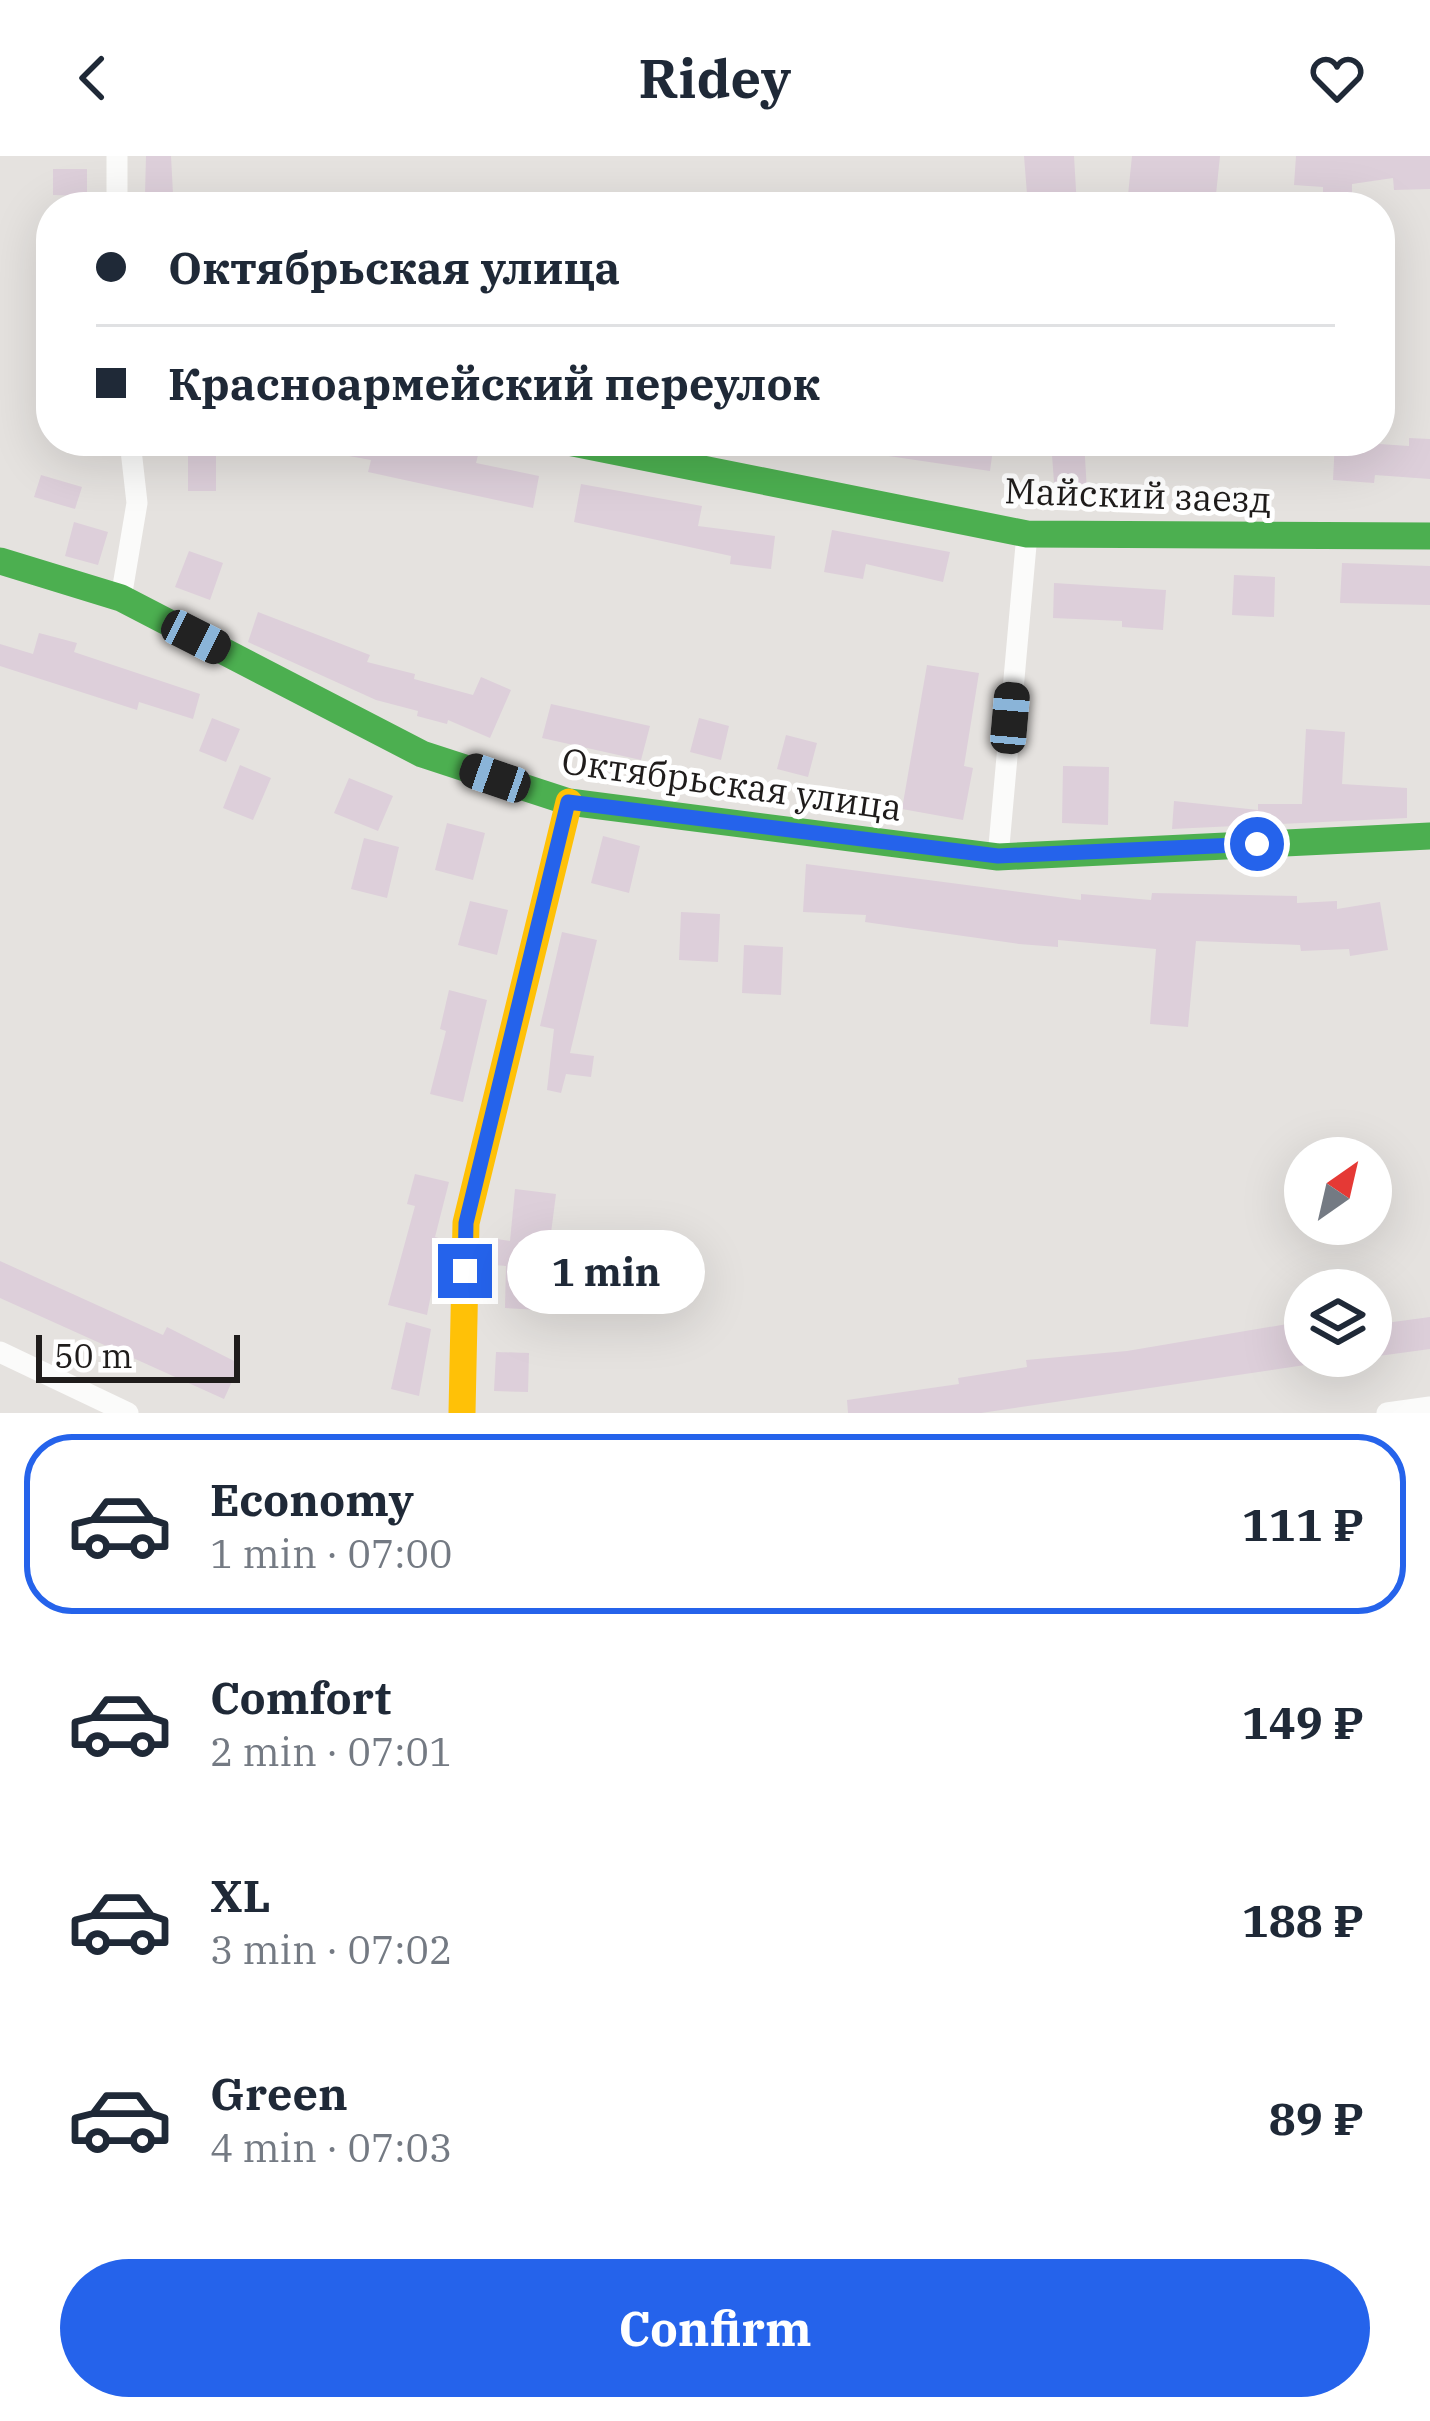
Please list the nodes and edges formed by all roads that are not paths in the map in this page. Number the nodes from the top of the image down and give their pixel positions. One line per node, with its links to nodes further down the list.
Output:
1 (117, 156): 2 (street)
2 (117, 192)
3 (132, 456): 8 (street)
4 (638, 456): 5 (street, Майский заезд)
5 (1027, 534): 6 (street, Майский заезд); 11 (street)
6 (1430, 536)
7 (0, 561): 8 (street, Октябрьская улица)
8 (121, 598): 9 (street, Октябрьская улица)
9 (568, 802): 11 (street, Октябрьская улица); 15 (street)
10 (1430, 836): 11 (street, Октябрьская улица)
11 (998, 856)
12 (0, 1352): 14 (street)
13 (1430, 1407): 16 (street)
14 (128, 1413)
15 (461, 1413)
16 (1387, 1413)

